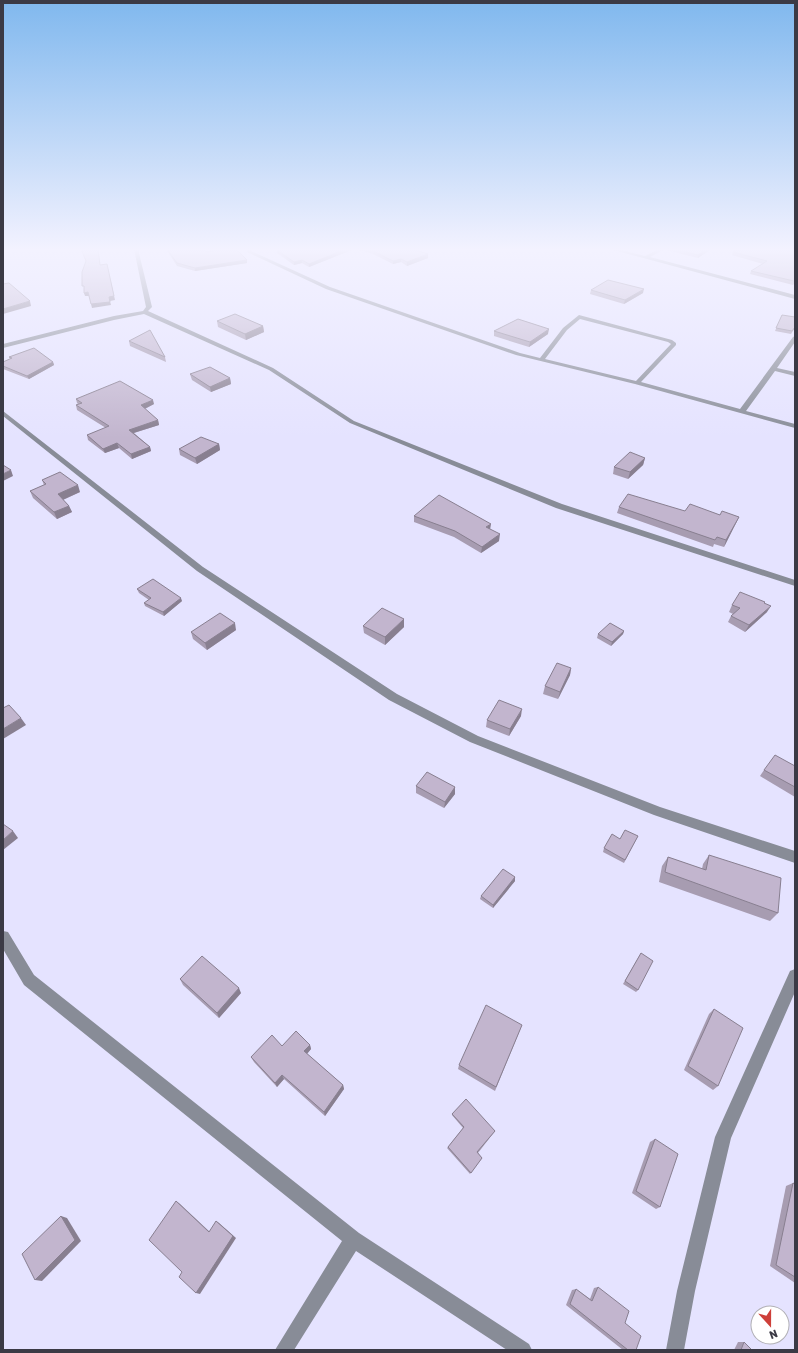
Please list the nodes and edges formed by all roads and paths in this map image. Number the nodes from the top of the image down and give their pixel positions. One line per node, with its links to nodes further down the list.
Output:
1 (145, 312): 4 (street); 12 (street)
2 (397, 312): 5 (street)
3 (795, 338): 6 (street)
4 (3, 346)
5 (542, 359): 8 (street); 8 (street)
6 (773, 369): 7 (street); 9 (street)
7 (795, 374)
8 (637, 383): 9 (street)
9 (742, 412): 11 (street)
10 (3, 413): 13 (street)
11 (795, 426)
12 (795, 583)
13 (795, 857)
14 (3, 937): 16 (street)
15 (795, 976): 19 (street)
16 (353, 1239): 17 (street); 18 (street)
17 (284, 1350)
18 (523, 1350)
19 (675, 1350)

